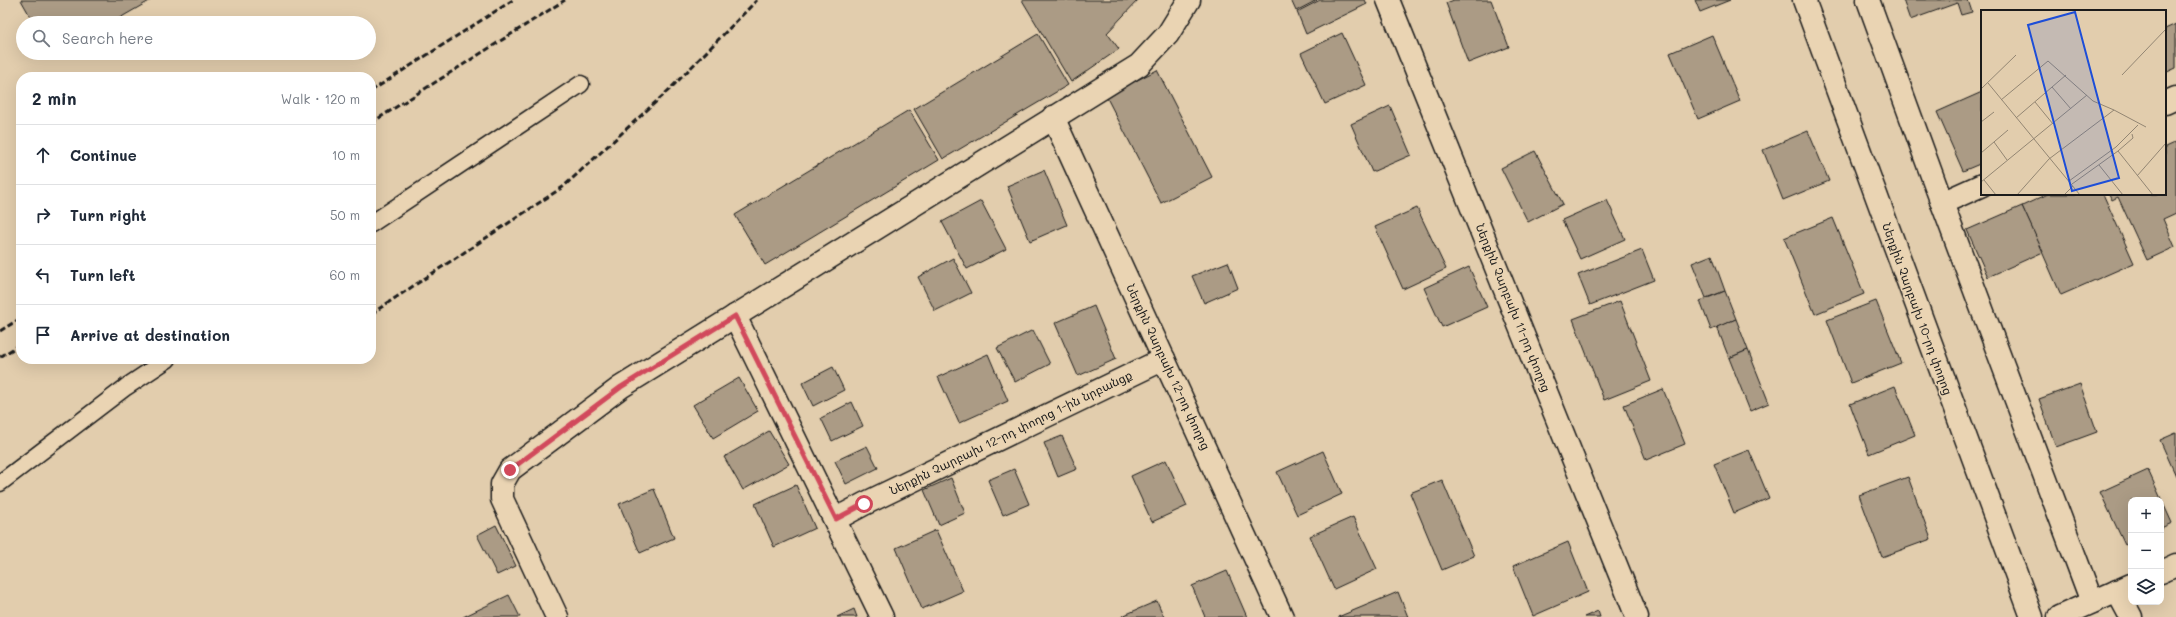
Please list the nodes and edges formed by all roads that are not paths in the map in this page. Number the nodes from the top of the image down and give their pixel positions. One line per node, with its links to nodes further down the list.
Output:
1 (1189, 0): 8 (street)
2 (1388, 0): 24 (street, Ներքին Չարբախ 11-րդ փողոց)
3 (1804, 0): 25 (street, Ներքին Չարբախ 10-րդ փողոց)
4 (1868, 0): 10 (street)
5 (581, 84): 11 (lane)
6 (2176, 98): 7 (street)
7 (2166, 103)
8 (1053, 117): 12 (street); 13 (street, Ներքին Չարբախ 12-րդ փողոց)
9 (1981, 185): 10 (street)
10 (1942, 203): 20 (street)
11 (376, 221)
12 (735, 316): 16 (street); 21 (street)
13 (1164, 359): 16 (street, Ներքին Չարբախ 12-րդ փողոց 1-ին նրբանցք); 23 (street, Ներքին Չարբախ 12-րդ փողոց)
14 (160, 364): 15 (lane)
15 (0, 483)
16 (836, 519): 22 (street)
17 (2176, 565): 18 (street)
18 (2164, 571)
19 (2124, 588): 20 (street); 27 (street)
20 (2092, 602): 26 (street)
21 (557, 617)
22 (882, 617)
23 (1282, 617)
24 (1637, 617)
25 (2032, 617)
26 (2059, 617)
27 (2131, 617)

